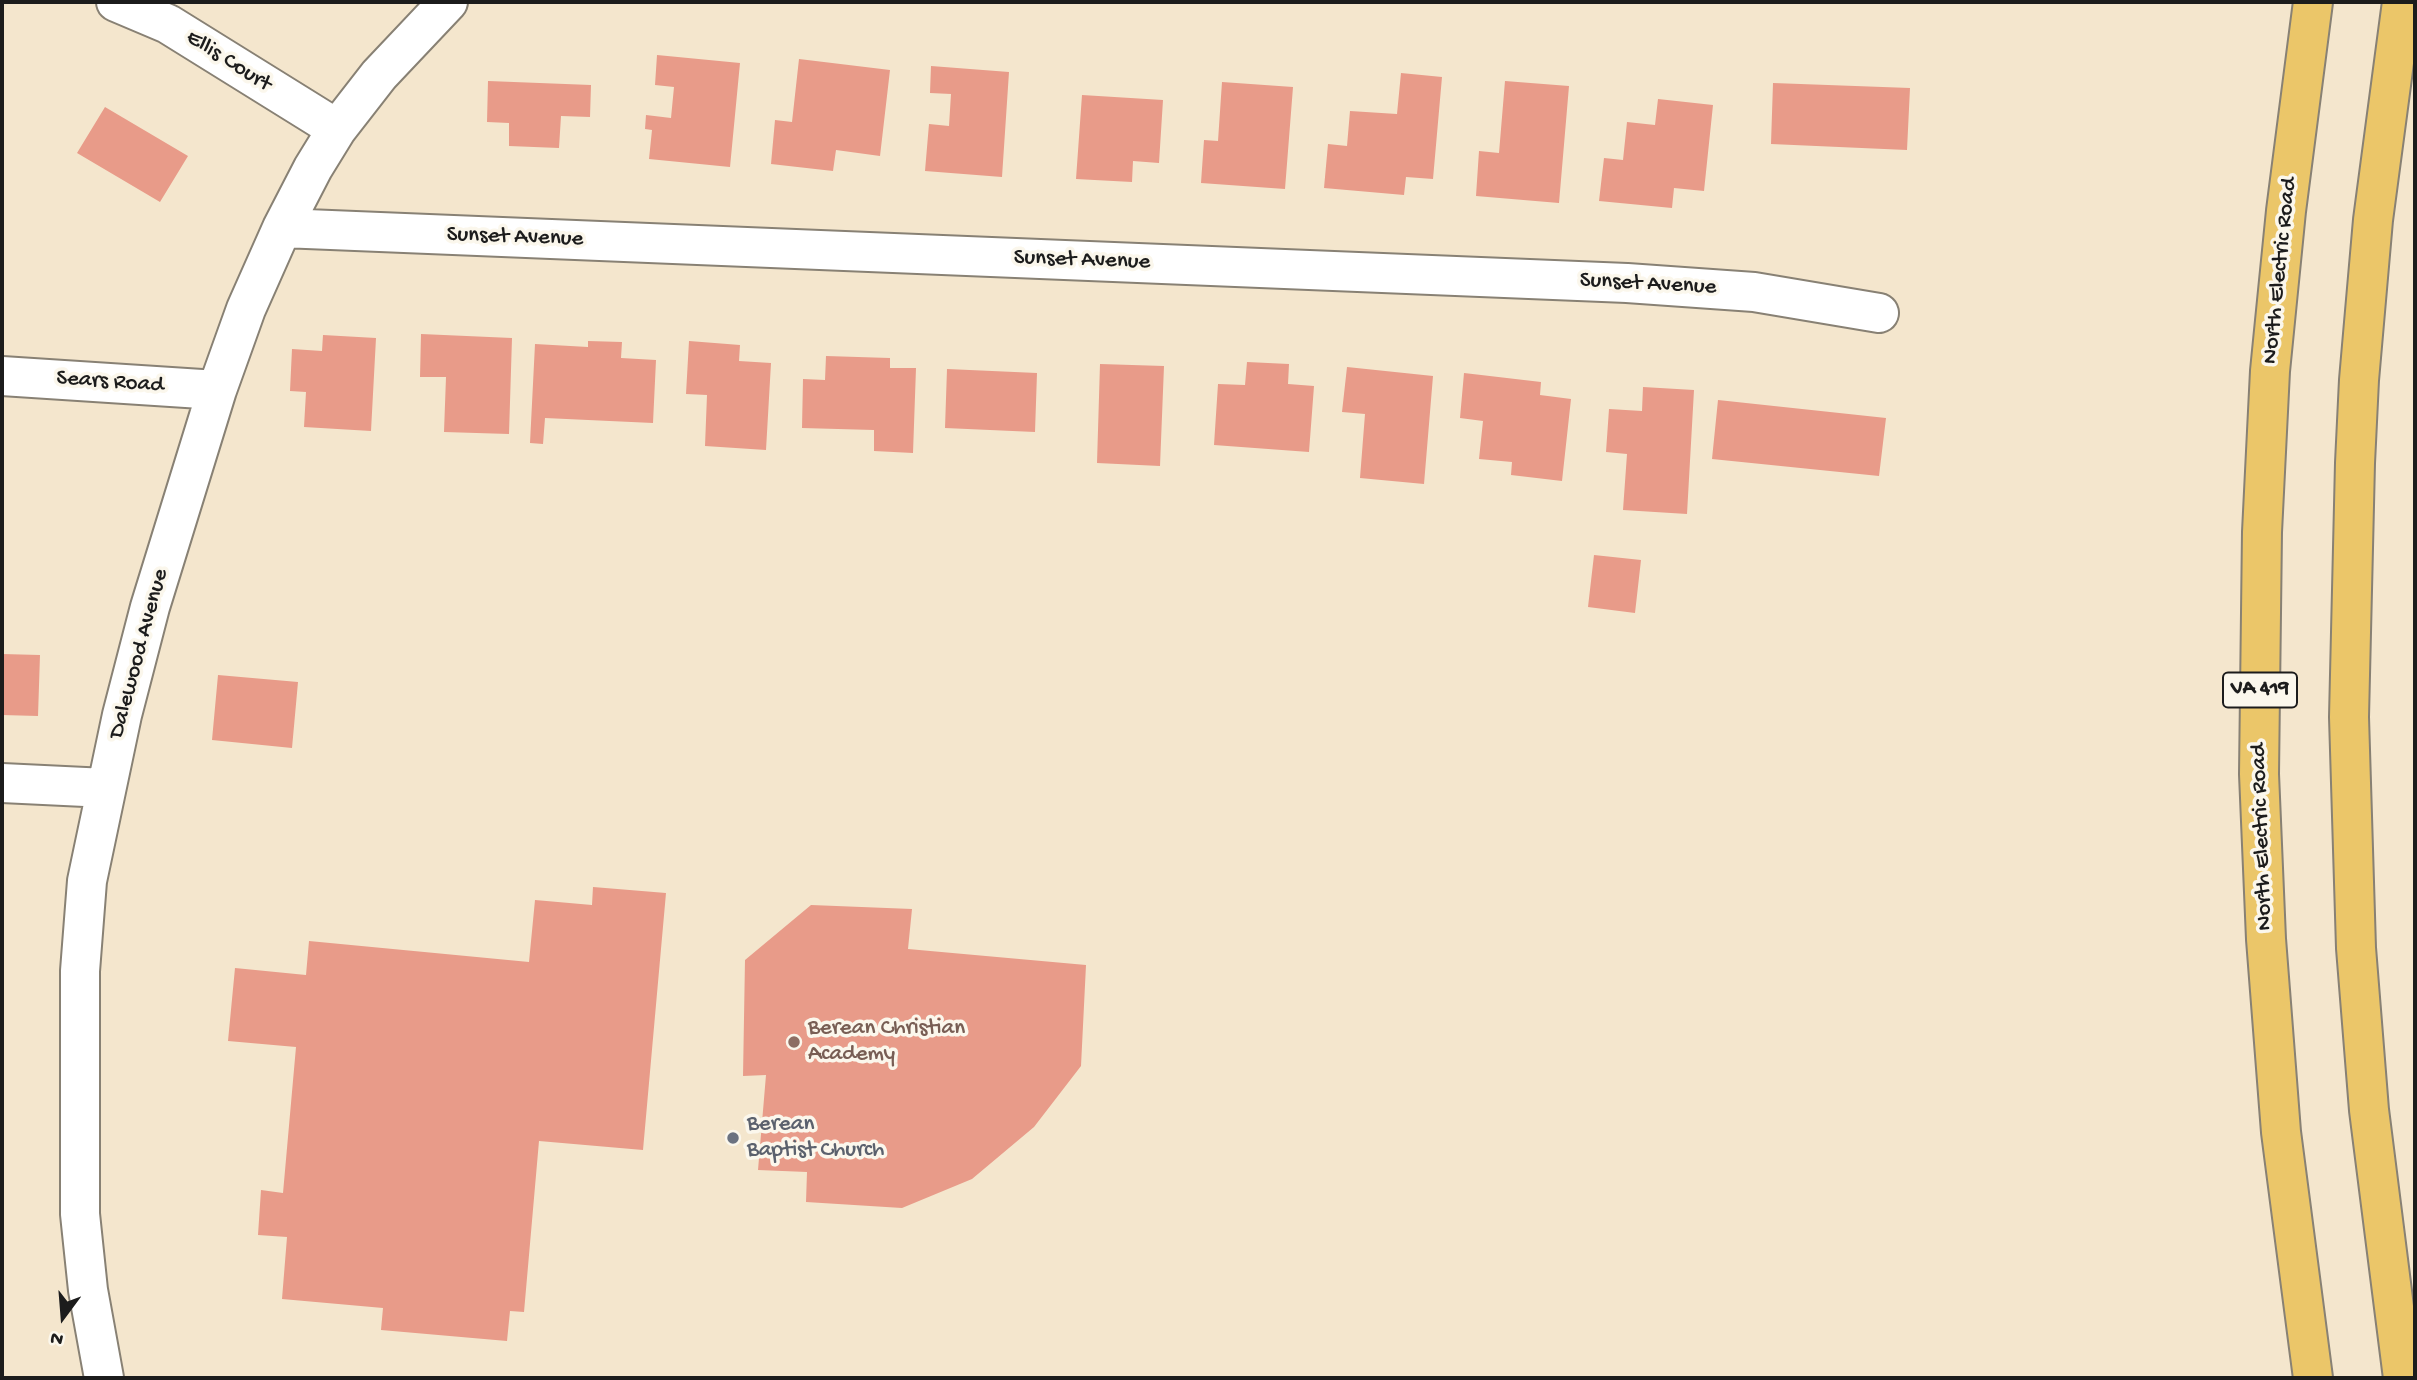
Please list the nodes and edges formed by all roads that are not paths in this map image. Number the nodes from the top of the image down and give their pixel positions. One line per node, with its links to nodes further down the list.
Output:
1 (116, 2): 5 (street, Ellis Court)
2 (448, 2): 5 (street, Dalewood Avenue)
3 (2313, 2): 13 (main road, North Electric Road / VA 419)
4 (2402, 2): 14 (main road)
5 (337, 130): 6 (street, Dalewood Avenue)
6 (282, 228): 7 (street, Sunset Avenue); 9 (street, Dalewood Avenue)
7 (1879, 313)
8 (2, 376): 9 (street, Sears Road)
9 (217, 390): 11 (street, Dalewood Avenue)
10 (2, 783): 11 (street)
11 (106, 788): 12 (street, Dalewood Avenue)
12 (104, 1378)
13 (2314, 1378)
14 (2403, 1378)

